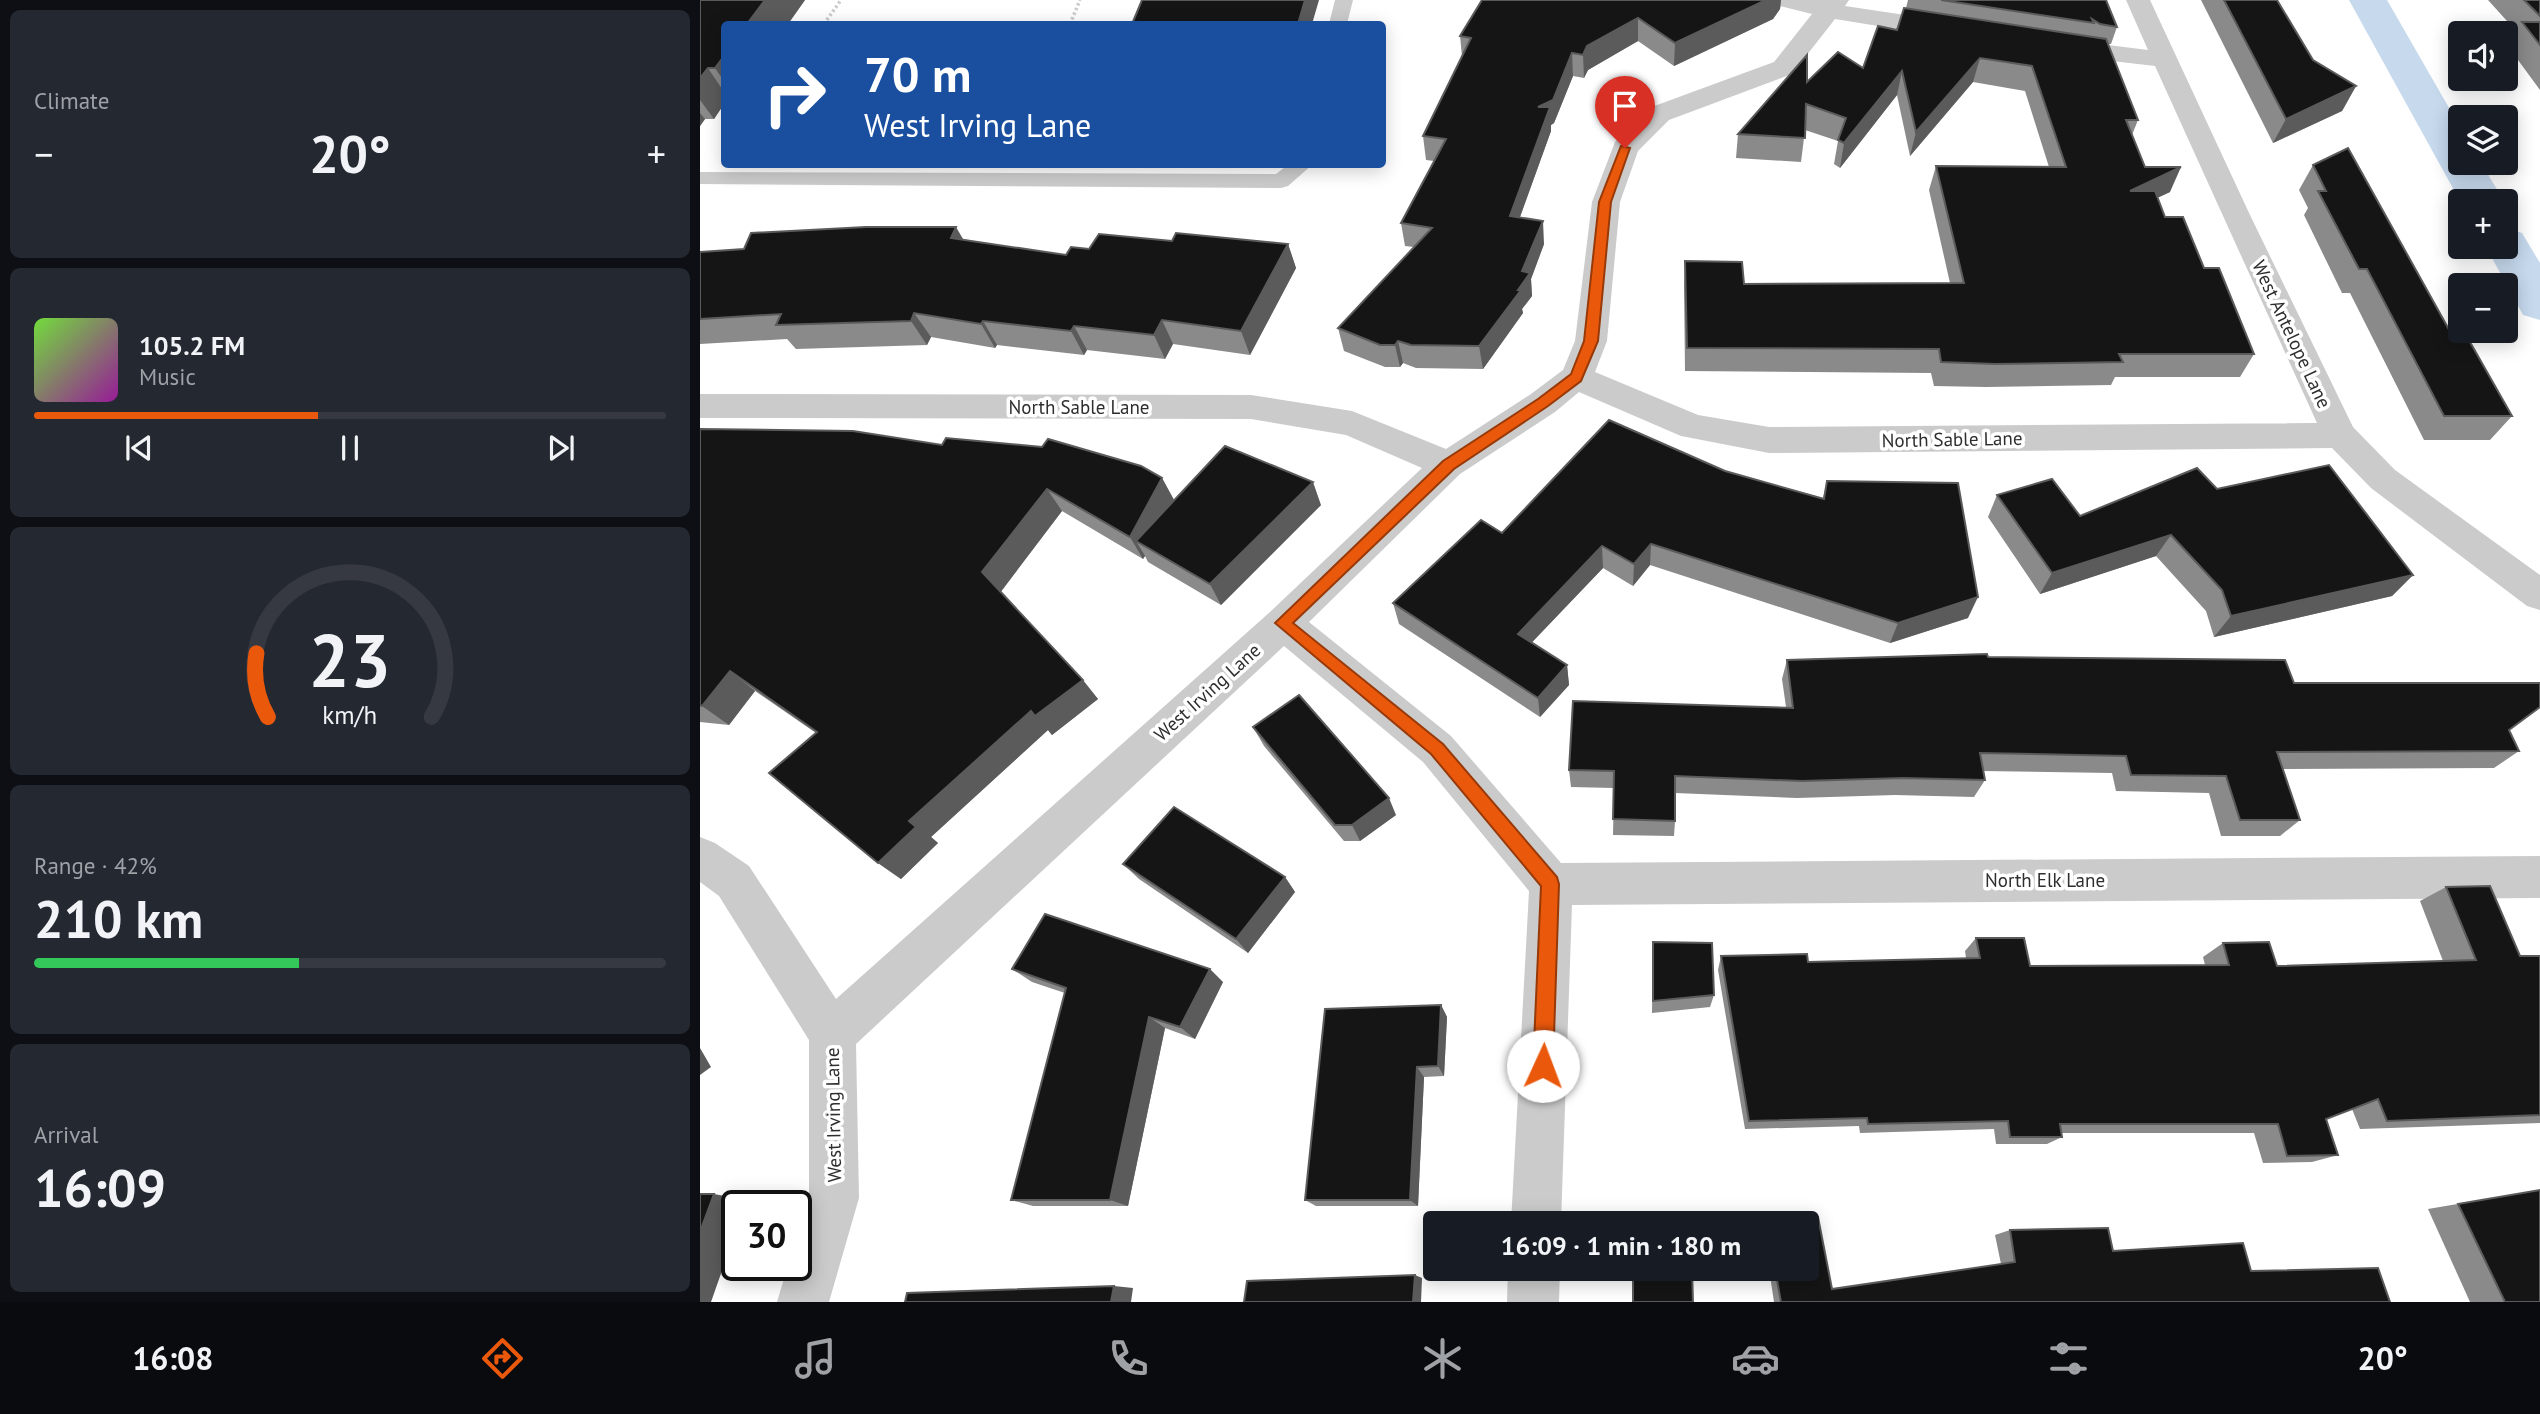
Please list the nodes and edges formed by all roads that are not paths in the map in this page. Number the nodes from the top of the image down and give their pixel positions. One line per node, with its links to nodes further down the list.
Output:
1 (1345, 0): 5 (lane)
2 (1786, 0): 4 (street)
3 (2138, 0): 8 (street, West Antelope Lane)
4 (1833, 6): 6 (street); 12 (street, West Irving Lane)
5 (1339, 21)
6 (1977, 34)
7 (2031, 43): 8 (street)
8 (2166, 59): 14 (street, West Antelope Lane)
9 (1298, 168): 10 (lane)
10 (784, 172): 11 (lane)
11 (700, 178)
12 (1576, 377): 14 (street, North Sable Lane); 15 (street, West Irving Lane)
13 (700, 406): 15 (street, North Sable Lane)
14 (2340, 435): 16 (street, West Antelope Lane)
15 (1448, 465): 17 (street, West Irving Lane)
16 (2540, 595)
17 (1283, 623): 20 (street); 21 (street, West Irving Lane)
18 (700, 857): 21 (street)
19 (2540, 877): 20 (street, North Elk Lane)
20 (1550, 884): 22 (street)
21 (832, 1034): 24 (street, West Irving Lane)
22 (1536, 1211)
23 (1534, 1281): 25 (street)
24 (803, 1302)
25 (1533, 1302)

